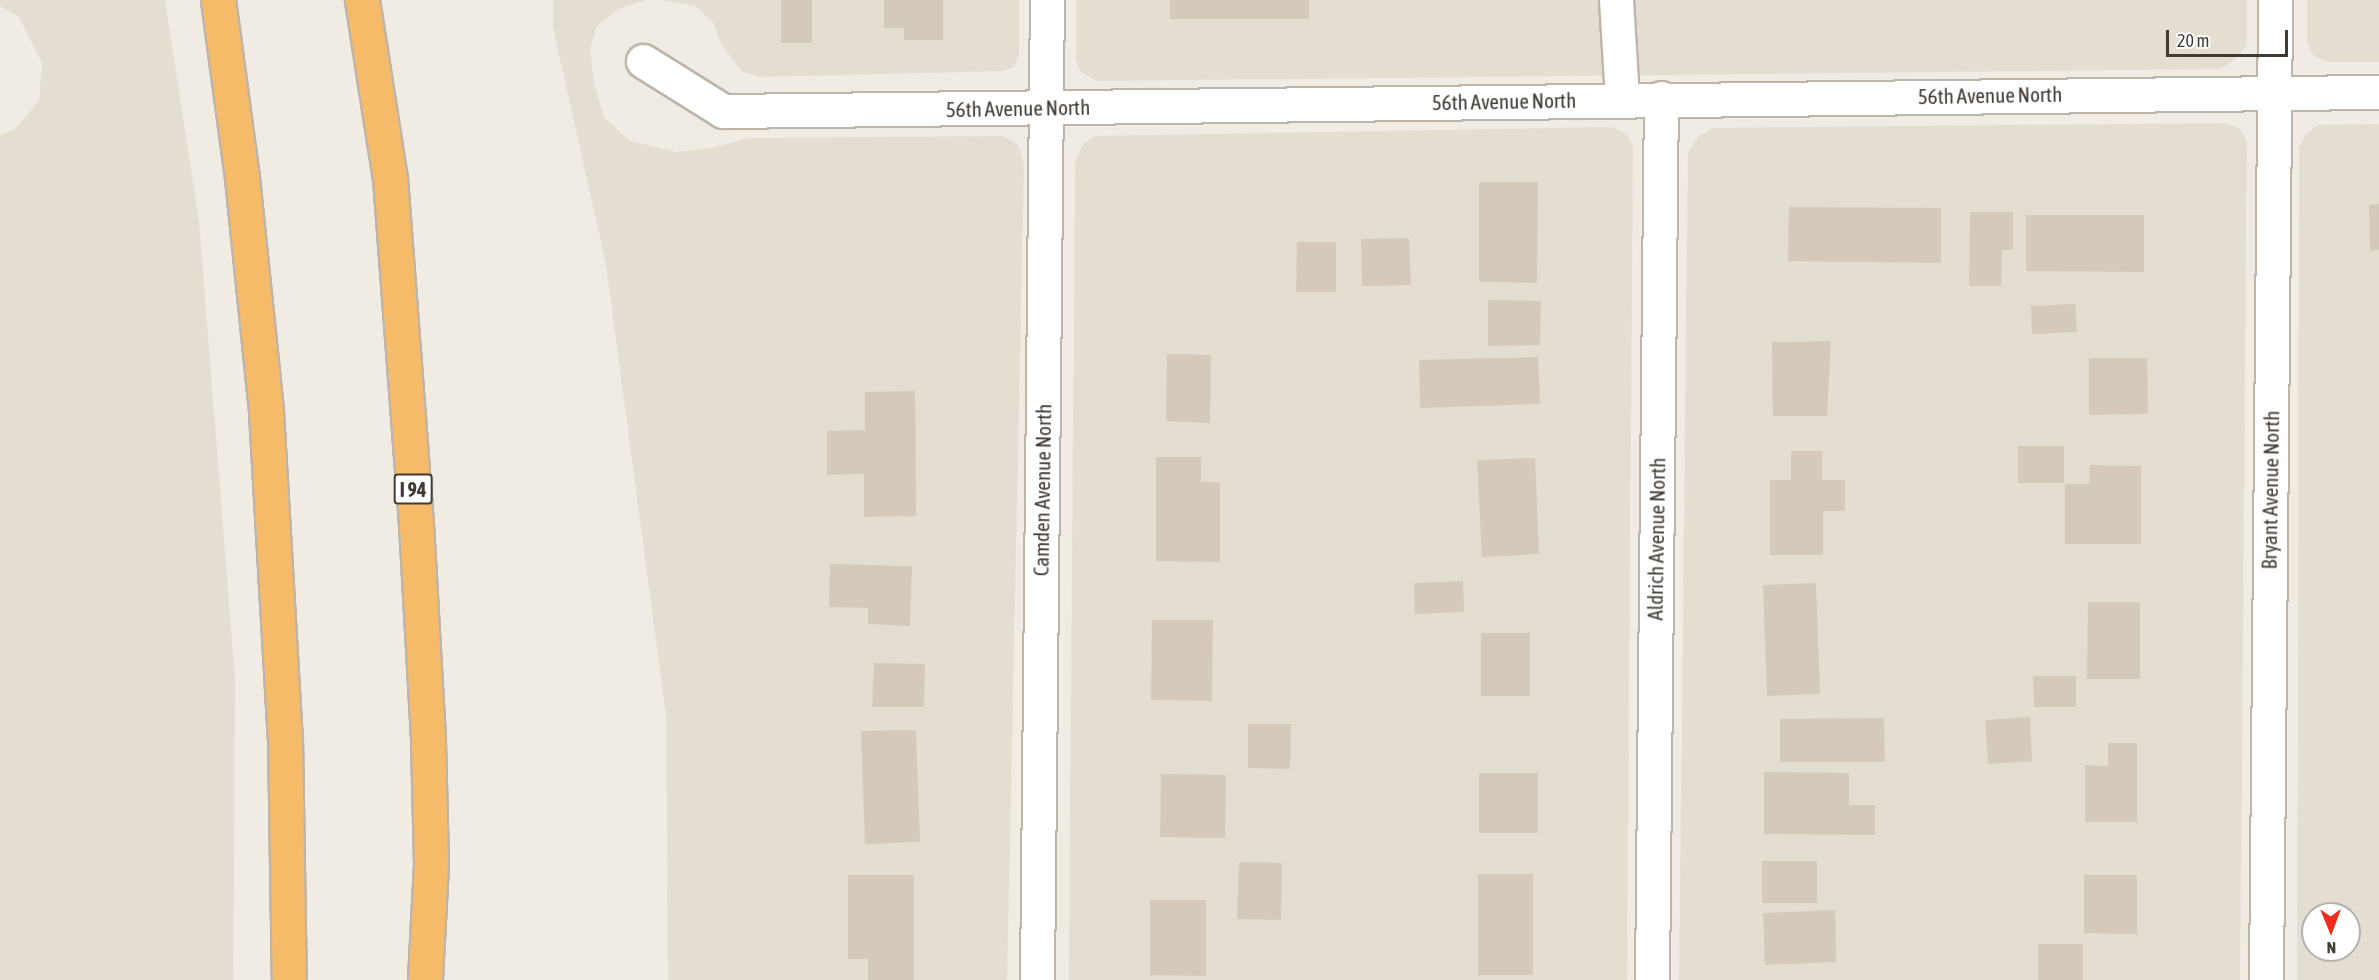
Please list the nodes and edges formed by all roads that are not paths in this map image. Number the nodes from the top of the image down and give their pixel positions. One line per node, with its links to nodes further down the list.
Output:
1 (218, 0): 12 (highway)
2 (362, 0): 13 (highway, I 94)
3 (1047, 0): 11 (street, Camden Avenue North)
4 (1616, 0): 10 (street)
5 (2275, 0): 7 (street, Bryant Avenue North)
6 (644, 61): 11 (street, 56th Avenue North)
7 (2274, 92): 8 (street, 56th Avenue North); 9 (street, 56th Avenue North); 16 (street, Bryant Avenue North)
8 (2379, 92)
9 (1660, 98): 10 (street, 56th Avenue North); 15 (street, Aldrich Avenue North)
10 (1622, 99): 11 (street, 56th Avenue North)
11 (1046, 108): 14 (street, Camden Avenue North)
12 (289, 980)
13 (425, 980)
14 (1037, 980)
15 (1652, 980)
16 (2266, 980)

